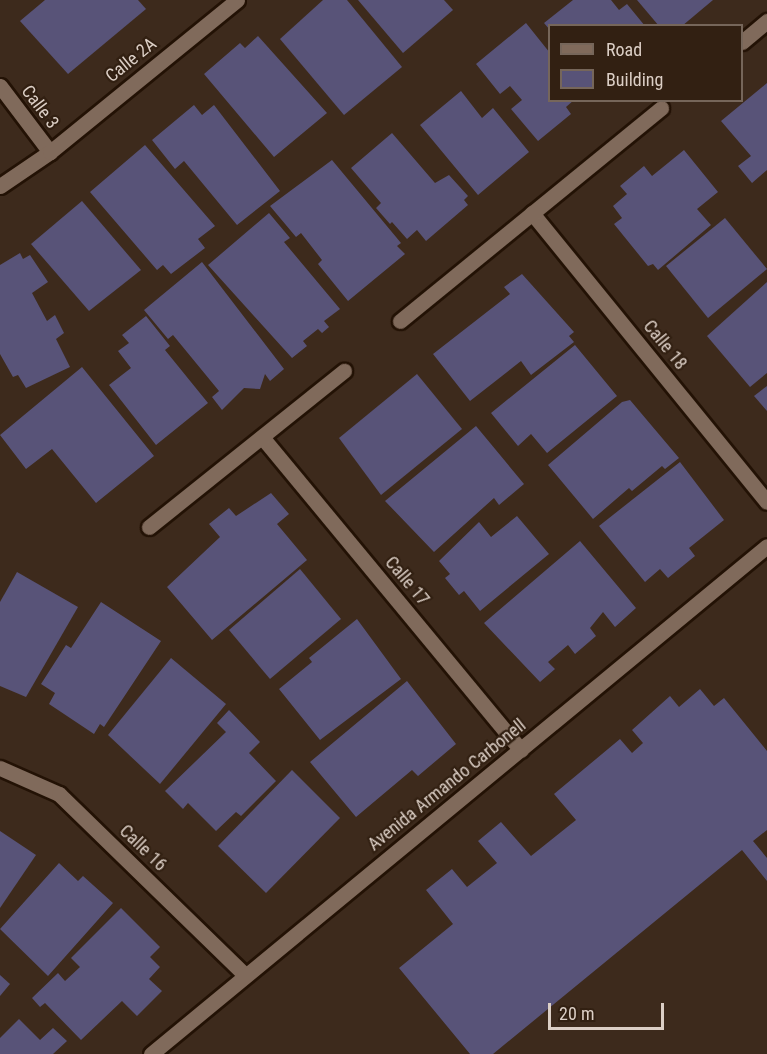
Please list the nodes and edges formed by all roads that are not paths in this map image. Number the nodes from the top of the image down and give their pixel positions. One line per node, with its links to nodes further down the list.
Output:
1 (237, 0): 6 (street, Calle 2A)
2 (767, 21): 3 (street)
3 (743, 40)
4 (0, 86): 6 (street, Calle 3)
5 (661, 108): 8 (street)
6 (50, 152): 7 (street, Calle 2A)
7 (0, 186)
8 (532, 213): 9 (street); 12 (street, Calle 18)
9 (400, 321)
10 (344, 371): 11 (street)
11 (262, 437): 13 (street); 15 (street, Calle 17)
12 (767, 502)
13 (149, 527)
14 (767, 546): 15 (street, Avenida Armando Carbonell)
15 (521, 750): 17 (street, Avenida Armando Carbonell)
16 (0, 768): 17 (street, Calle 16)
17 (245, 975): 18 (street, Avenida Armando Carbonell)
18 (151, 1054)

